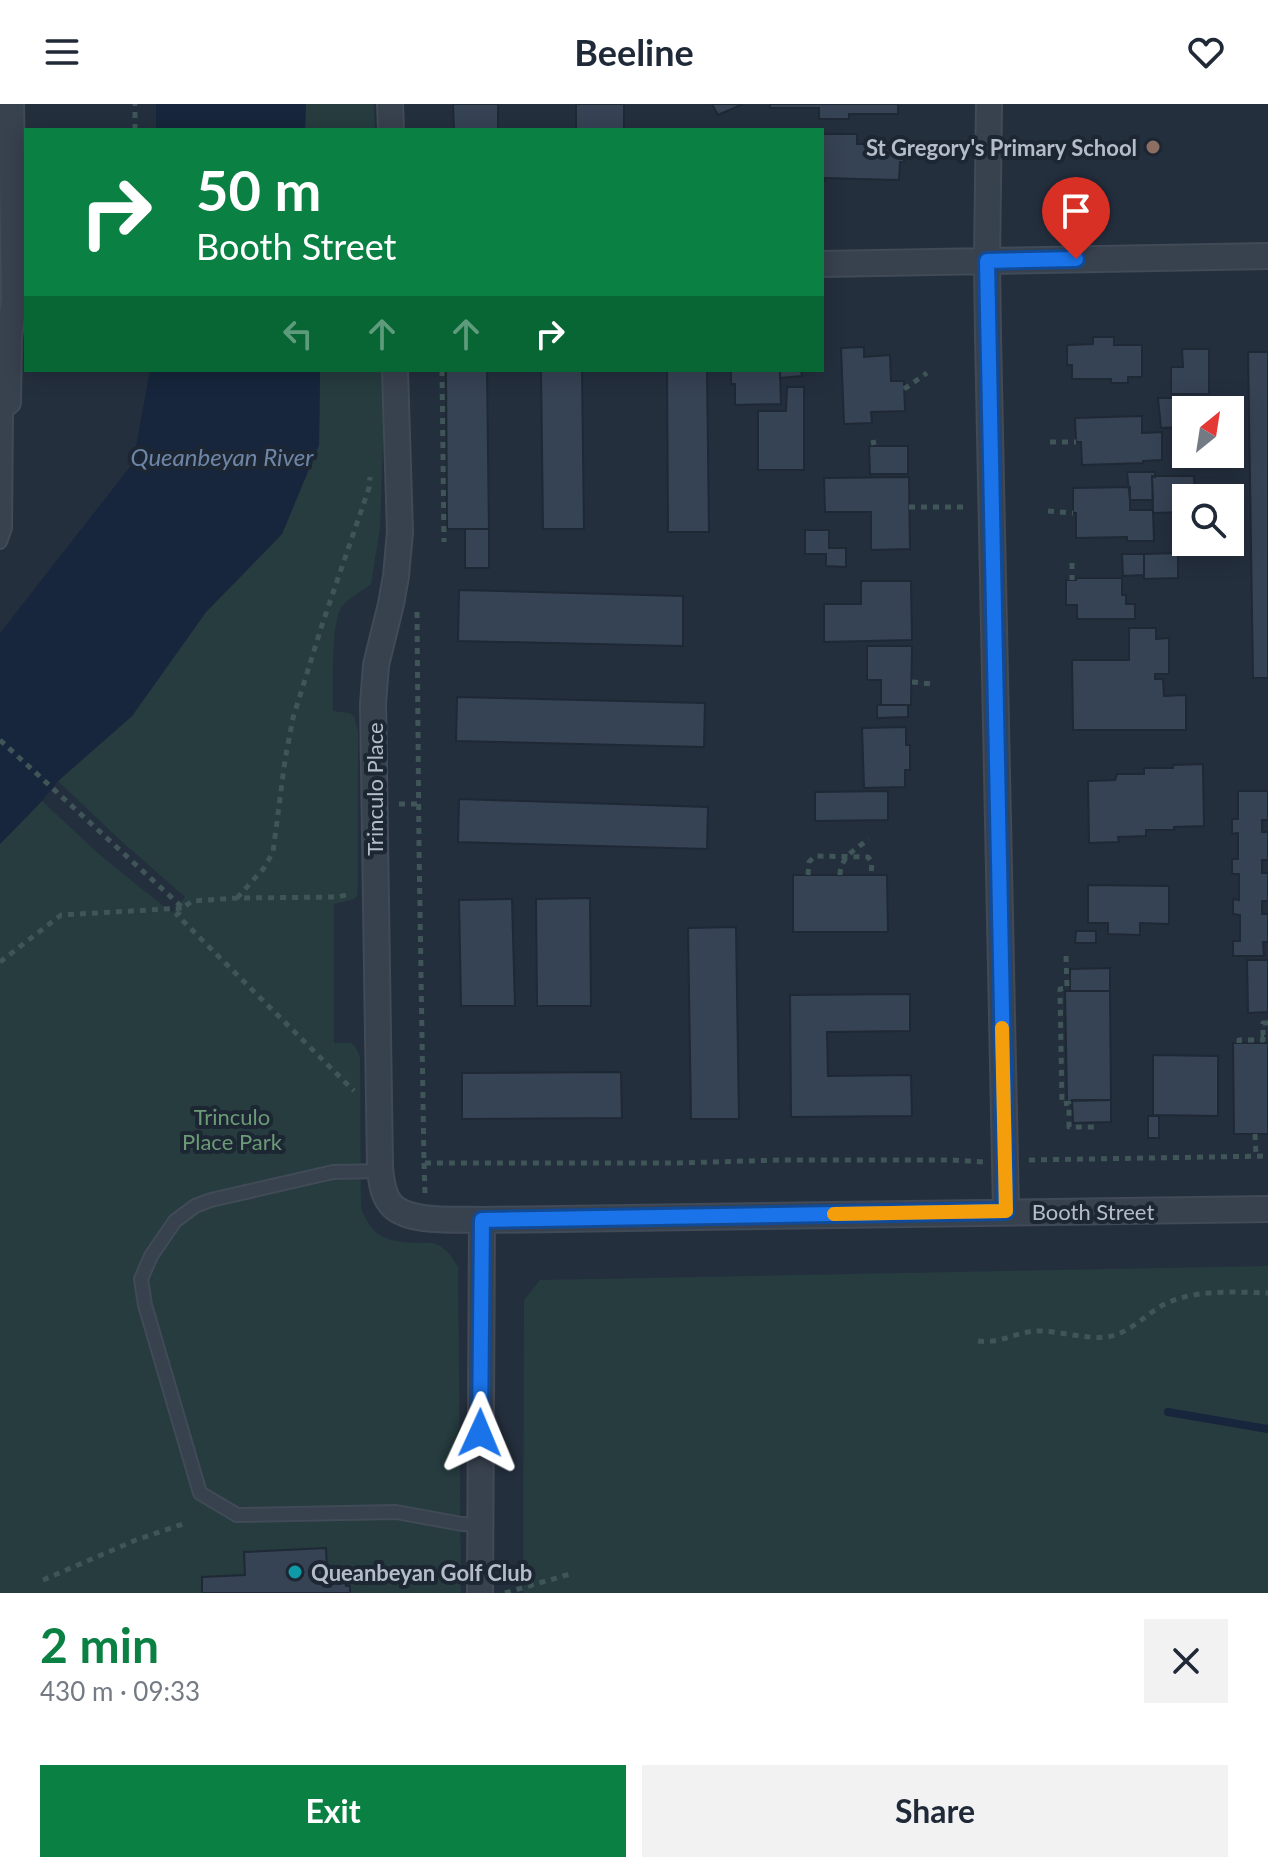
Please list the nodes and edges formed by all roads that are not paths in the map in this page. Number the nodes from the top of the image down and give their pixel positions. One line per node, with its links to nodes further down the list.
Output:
1 (11, 104): 9 (street)
2 (390, 104): 4 (street)
3 (989, 104): 6 (street)
4 (391, 128)
5 (1268, 256): 6 (street)
6 (987, 261): 7 (street); 14 (street)
7 (824, 264)
8 (395, 372): 11 (street, Trinculo Place)
9 (8, 402): 10 (lane)
10 (1, 540)
11 (380, 1171): 12 (street, Trinculo Place); 16 (lane)
12 (393, 1207): 15 (street, Booth Street)
13 (1268, 1209): 14 (street, Booth Street)
14 (1006, 1211): 15 (street, Booth Street)
15 (482, 1220): 16 (street)
16 (480, 1525): 17 (street)
17 (480, 1593)

